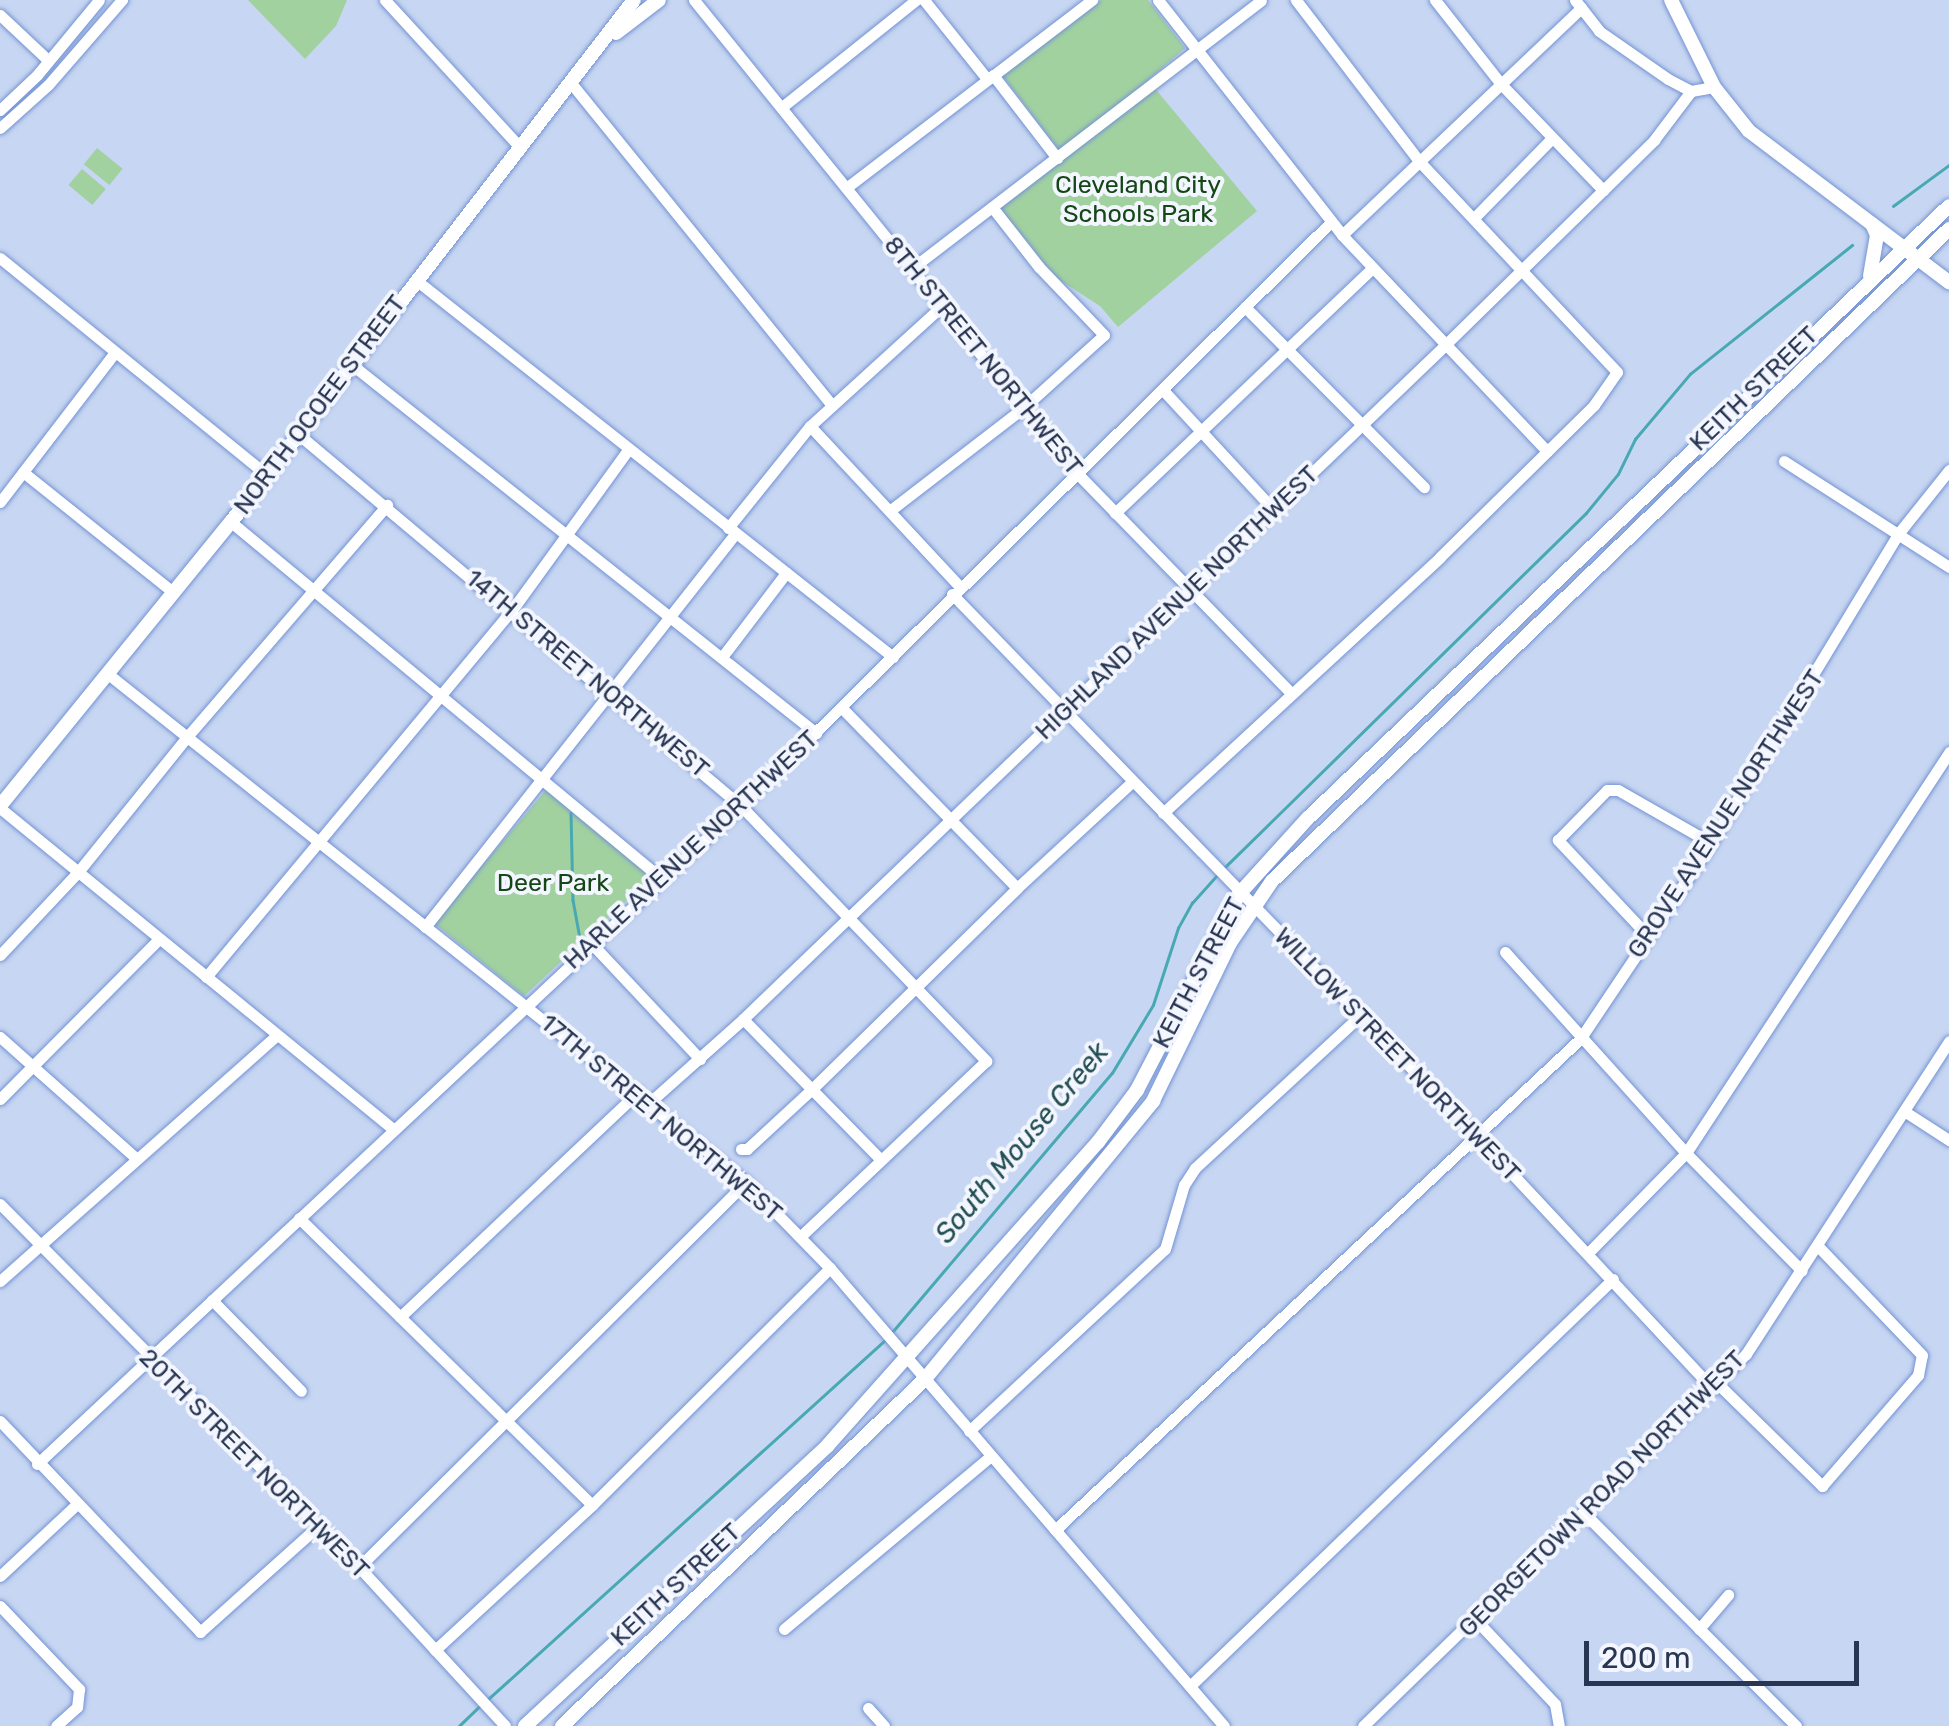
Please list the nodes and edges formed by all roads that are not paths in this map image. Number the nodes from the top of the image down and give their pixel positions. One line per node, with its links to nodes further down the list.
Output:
1 (100, 0): 17 (street)
2 (122, 0): 26 (street)
3 (385, 0): 28 (street)
4 (634, 0): 18 (main road, NORTH OCOEE STREET)
5 (659, 0): 18 (main road)
6 (694, 0): 24 (street, 8TH STREET NORTHWEST)
7 (920, 0): 19 (street); 24 (street)
8 (1092, 0): 19 (street)
9 (1158, 0): 16 (street)
10 (1261, 0): 16 (street)
11 (1296, 0): 30 (street)
12 (1435, 0): 21 (street)
13 (1671, 0): 22 (main road)
14 (1578, 4): 21 (street); 23 (street)
15 (0, 14): 17 (street)
16 (1196, 49): 29 (street); 36 (street)
17 (48, 60): 25 (street)
18 (588, 62): 20 (main road, NORTH OCOEE STREET)
19 (990, 77): 29 (street); 31 (street)
20 (571, 83): 28 (main road, NORTH OCOEE STREET); 56 (street)
21 (1500, 83): 27 (street); 30 (street)
22 (1714, 87): 23 (street); 37 (main road)
23 (1691, 91): 32 (street, HIGHLAND AVENUE NORTHWEST)
24 (782, 107): 31 (street, 8TH STREET NORTHWEST)
25 (0, 110)
26 (0, 128)
27 (1552, 138): 32 (street); 35 (street)
28 (519, 146): 47 (main road, NORTH OCOEE STREET)
29 (1058, 158): 34 (street)
30 (1419, 161): 35 (street); 39 (street)
31 (846, 188): 44 (street, 8TH STREET NORTHWEST)
32 (1603, 190): 45 (street, HIGHLAND AVENUE NORTHWEST)
33 (1949, 206): 40 (main road, KEITH STREET)
34 (992, 208): 44 (street); 57 (street)
35 (1474, 218): 45 (street)
36 (1331, 222): 39 (street); 50 (street, HARLE AVENUE NORTHWEST)
37 (1872, 223): 40 (main road); 46 (main road)
38 (1949, 228): 41 (main road, KEITH STREET)
39 (1342, 236): 43 (street)
40 (1902, 246): 41 (main road); 46 (main road, KEITH STREET)
41 (1916, 257): 48 (main road); 64 (main road, KEITH STREET)
42 (0, 258): 53 (street)
43 (1372, 268): 51 (street); 52 (street)
44 (912, 269): 49 (street, 8TH STREET NORTHWEST)
45 (1522, 270): 51 (street, HIGHLAND AVENUE NORTHWEST); 65 (street)
46 (1869, 279): 62 (main road, KEITH STREET)
47 (416, 280): 54 (main road, NORTH OCOEE STREET); 63 (street)
48 (1949, 282)
49 (942, 306): 56 (street); 57 (street, 8TH STREET NORTHWEST)
50 (1245, 307): 52 (street); 55 (street, HARLE AVENUE NORTHWEST)
51 (1445, 345): 58 (street, HIGHLAND AVENUE NORTHWEST); 65 (street)
52 (1289, 348): 58 (street); 60 (street)
53 (115, 352): 69 (street); 70 (street)
54 (351, 364): 61 (main road, NORTH OCOEE STREET); 80 (street)
55 (1163, 390): 60 (street); 68 (street, HARLE AVENUE NORTHWEST)
56 (832, 405): 59 (street)
57 (1022, 408): 68 (street, 8TH STREET NORTHWEST); 74 (street)
58 (1360, 425): 71 (street); 75 (street, HIGHLAND AVENUE NORTHWEST)
59 (810, 426): 74 (street, WILLOW STREET NORTHWEST); 78 (street)
60 (1201, 432): 75 (street); 76 (street)
61 (298, 434): 70 (main road, NORTH OCOEE STREET); 73 (street, 14TH STREET NORTHWEST)
62 (1704, 438): 64 (main road); 91 (main road, KEITH STREET)
63 (628, 450): 78 (street); 80 (street)
64 (1716, 450): 92 (main road, KEITH STREET)
65 (1548, 451): 95 (street)
66 (1784, 461): 79 (street)
67 (1949, 470): 79 (street, GROVE AVENUE NORTHWEST)
68 (1075, 471): 76 (street, 8TH STREET NORTHWEST); 84 (street, HARLE AVENUE NORTHWEST)
69 (23, 472): 72 (street); 86 (street)
70 (266, 475): 77 (main road, NORTH OCOEE STREET)
71 (1424, 487)
72 (0, 502)
73 (386, 505): 83 (street); 87 (street, 14TH STREET NORTHWEST)
74 (892, 509): 84 (street, WILLOW STREET NORTHWEST)
75 (1273, 509): 85 (street, HIGHLAND AVENUE NORTHWEST)
76 (1115, 513): 85 (street, 8TH STREET NORTHWEST)
77 (230, 522): 83 (street); 86 (main road, NORTH OCOEE STREET)
78 (731, 531): 82 (street); 88 (street)
79 (1898, 534): 81 (street); 108 (street, GROVE AVENUE NORTHWEST)
80 (566, 537): 87 (street); 88 (street)
81 (1949, 567)
82 (786, 574): 89 (street); 90 (street)
83 (314, 590): 96 (street); 100 (street)
84 (956, 590): 89 (street, HARLE AVENUE NORTHWEST); 98 (street, WILLOW STREET NORTHWEST)
85 (1189, 590): 95 (street, 8TH STREET NORTHWEST); 98 (street, HIGHLAND AVENUE NORTHWEST)
86 (174, 592): 93 (main road, NORTH OCOEE STREET)
87 (512, 610): 94 (street, 14TH STREET NORTHWEST); 96 (street)
88 (670, 617): 90 (street); 94 (street)
89 (893, 657): 97 (street, HARLE AVENUE NORTHWEST)
90 (722, 658): 99 (street)
91 (1470, 660): 92 (main road); 113 (main road, KEITH STREET)
92 (1483, 673): 114 (main road, KEITH STREET)
93 (108, 674): 100 (street, 17TH STREET NORTHWEST); 104 (main road, NORTH OCOEE STREET)
94 (610, 693): 102 (street); 105 (street, 14TH STREET NORTHWEST)
95 (1292, 693): 106 (street)
96 (442, 696): 102 (street); 109 (street)
97 (842, 708): 99 (street, HARLE AVENUE NORTHWEST); 107 (street)
98 (1064, 712): 103 (street, WILLOW STREET NORTHWEST); 107 (street, HIGHLAND AVENUE NORTHWEST)
99 (816, 732): 105 (street, HARLE AVENUE NORTHWEST)
100 (186, 738): 109 (street, 17TH STREET NORTHWEST); 110 (street)
101 (1947, 759): 143 (street)
102 (544, 779): 111 (street); 116 (street)
103 (1132, 782): 106 (street, WILLOW STREET NORTHWEST); 112 (street)
104 (2, 800): 110 (street)
105 (741, 806): 111 (street, HARLE AVENUE NORTHWEST); 115 (street, 14TH STREET NORTHWEST)
106 (1163, 813): 113 (street, WILLOW STREET NORTHWEST)
107 (951, 820): 112 (street); 115 (street, HIGHLAND AVENUE NORTHWEST)
108 (1711, 843): 117 (street, GROVE AVENUE NORTHWEST); 117 (street)
109 (318, 844): 116 (street, 17TH STREET NORTHWEST); 122 (street)
110 (78, 872): 118 (street); 121 (street)
111 (662, 879): 119 (street, HARLE AVENUE NORTHWEST)
112 (1017, 888): 123 (street)
113 (1239, 894): 114 (street, WILLOW STREET NORTHWEST); 141 (main road, KEITH STREET)
114 (1254, 908): 125 (street, WILLOW STREET NORTHWEST); 144 (main road, KEITH STREET)
115 (849, 917): 123 (street, 14TH STREET NORTHWEST); 126 (street, HIGHLAND AVENUE NORTHWEST)
116 (426, 927): 124 (street, 17TH STREET NORTHWEST)
117 (1648, 936): 129 (street, GROVE AVENUE NORTHWEST)
118 (160, 939): 122 (street); 132 (street)
119 (592, 944): 124 (street, HARLE AVENUE NORTHWEST); 131 (street)
120 (1505, 952): 129 (street)
121 (0, 954)
122 (206, 976): 127 (street)
123 (916, 986): 133 (street); 146 (street, 14TH STREET NORTHWEST)
124 (525, 1005): 134 (street, 17TH STREET NORTHWEST); 138 (street, HARLE AVENUE NORTHWEST)
125 (1360, 1016): 139 (street, WILLOW STREET NORTHWEST); 167 (street)
126 (744, 1018): 131 (street, HIGHLAND AVENUE NORTHWEST); 133 (street)
127 (277, 1035): 138 (street); 145 (street)
128 (0, 1038): 132 (street)
129 (1580, 1038): 139 (street, GROVE AVENUE NORTHWEST); 143 (street)
130 (1949, 1041): 137 (street, GEORGETOWN ROAD NORTHWEST)
131 (700, 1059): 136 (street, HIGHLAND AVENUE NORTHWEST)
132 (33, 1066): 135 (street); 145 (street)
133 (812, 1089): 142 (street); 146 (street)
134 (638, 1092): 136 (street, 17TH STREET NORTHWEST); 159 (street)
135 (0, 1099)
136 (650, 1102): 147 (street, 17TH STREET NORTHWEST)
137 (1904, 1111): 140 (street); 152 (street, GEORGETOWN ROAD NORTHWEST)
138 (393, 1129): 149 (street, HARLE AVENUE NORTHWEST)
139 (1476, 1135): 153 (street, WILLOW STREET NORTHWEST); 176 (street, GROVE AVENUE NORTHWEST)
140 (1949, 1140)
141 (1098, 1142): 144 (street); 160 (main road, KEITH STREET)
142 (741, 1149)
143 (1686, 1153): 153 (street); 155 (street)
144 (1112, 1154): 162 (main road, KEITH STREET)
145 (137, 1159): 151 (street)
146 (880, 1160): 150 (street)
147 (746, 1182): 150 (street, 17TH STREET NORTHWEST); 165 (street)
148 (0, 1204): 151 (street, 20TH STREET NORTHWEST)
149 (299, 1218): 158 (street, HARLE AVENUE NORTHWEST); 159 (street)
150 (801, 1236): 154 (street, 17TH STREET NORTHWEST)
151 (39, 1245): 157 (street); 161 (street, 20TH STREET NORTHWEST)
152 (1818, 1246): 155 (street, GEORGETOWN ROAD NORTHWEST); 163 (street, WILLOW STREET NORTHWEST)
153 (1588, 1253): 156 (street, WILLOW STREET NORTHWEST)
154 (830, 1268): 160 (street, 17TH STREET NORTHWEST); 173 (street)
155 (1802, 1271): 163 (street, GEORGETOWN ROAD NORTHWEST)
156 (1612, 1279): 163 (street, WILLOW STREET NORTHWEST); 189 (street)
157 (0, 1282)
158 (212, 1300): 161 (street, HARLE AVENUE NORTHWEST); 164 (street)
159 (400, 1317): 165 (street)
160 (903, 1354): 162 (street, 17TH STREET NORTHWEST); 169 (main road, KEITH STREET)
161 (148, 1358): 171 (street, HARLE AVENUE NORTHWEST); 175 (street, 20TH STREET NORTHWEST)
162 (925, 1379): 167 (street, 17TH STREET NORTHWEST); 168 (main road, KEITH STREET)
163 (1716, 1387): 174 (street, GEORGETOWN ROAD NORTHWEST)
164 (301, 1391)
165 (504, 1420): 173 (street); 179 (street)
166 (0, 1421): 171 (street)
167 (969, 1431): 170 (street, 17TH STREET NORTHWEST)
168 (860, 1442): 169 (main road); 178 (main road, KEITH STREET)
169 (824, 1448): 177 (main road, KEITH STREET)
170 (990, 1456): 176 (street, 17TH STREET NORTHWEST); 185 (street)
171 (38, 1464): 172 (street)
172 (77, 1504): 175 (street); 180 (street)
173 (592, 1505): 187 (street)
174 (1585, 1514): 183 (street, GEORGETOWN ROAD NORTHWEST); 184 (street)
175 (318, 1526): 179 (street, 20TH STREET NORTHWEST)
176 (1055, 1530): 189 (street, 17TH STREET NORTHWEST)
177 (717, 1546): 178 (street); 188 (main road, KEITH STREET)
178 (734, 1564): 186 (main road, KEITH STREET)
179 (359, 1567): 187 (street, 20TH STREET NORTHWEST)
180 (0, 1576)
181 (1728, 1595): 184 (street)
182 (0, 1606): 192 (street)
183 (1476, 1620): 197 (street, GEORGETOWN ROAD NORTHWEST); 198 (street)
184 (1698, 1628): 199 (street)
185 (784, 1629)
186 (644, 1648): 188 (main road); 194 (main road, KEITH STREET)
187 (435, 1650): 191 (street, 20TH STREET NORTHWEST)
188 (599, 1657): 193 (main road, KEITH STREET)
189 (1190, 1686): 196 (street, 17TH STREET NORTHWEST)
190 (868, 1708): 195 (street)
191 (501, 1722)
192 (56, 1726)
193 (525, 1726)
194 (562, 1726)
195 (884, 1726)
196 (1224, 1726)
197 (1363, 1726)
198 (1558, 1726)
199 (1796, 1726)

